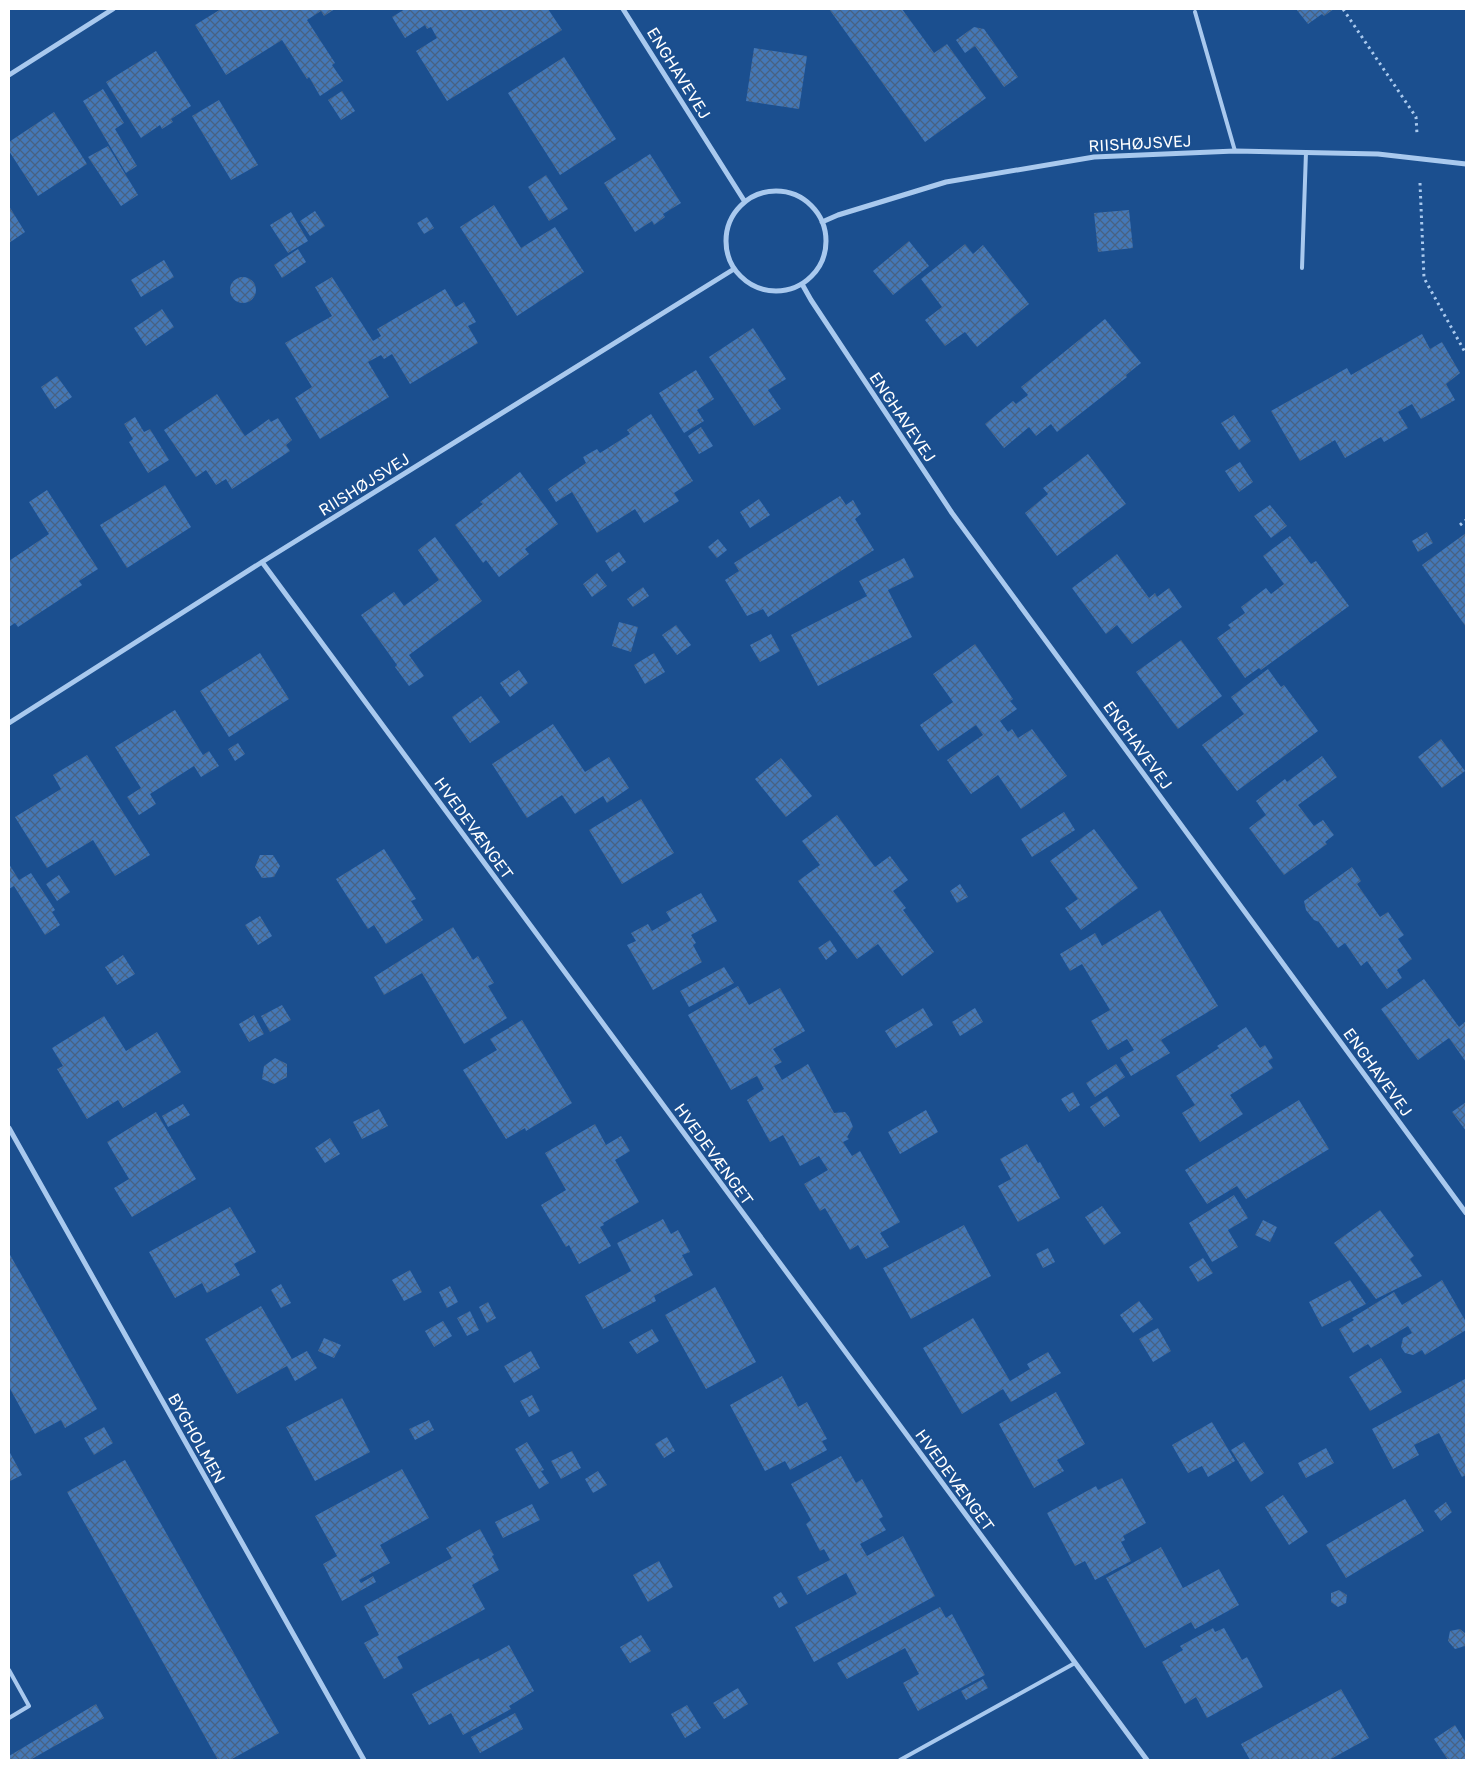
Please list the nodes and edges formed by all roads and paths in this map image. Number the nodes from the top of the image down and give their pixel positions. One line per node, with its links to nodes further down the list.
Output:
1 (113, 9): 5 (street)
2 (623, 9): 10 (street, ENGHAVEVEJ)
3 (1343, 9): 8 (path)
4 (1195, 12): 6 (lane)
5 (9, 75)
6 (1236, 151): 7 (street, RIISHØJSVEJ); 11 (street, RIISHØJSVEJ)
7 (1306, 152): 8 (street, RIISHØJSVEJ); 12 (lane)
8 (1419, 158): 9 (street, RIISHØJSVEJ); 15 (path)
9 (1466, 164)
10 (745, 202): 11 (street); 13 (street)
11 (822, 222): 14 (street)
12 (1302, 268)
13 (734, 269): 14 (street); 18 (street, RIISHØJSVEJ)
14 (802, 284): 21 (street, ENGHAVEVEJ)
15 (1466, 354)
16 (1466, 520): 17 (path)
17 (1460, 525)
18 (262, 562): 19 (street, RIISHØJSVEJ); 22 (street, HVEDEVÆNGET)
19 (9, 722)
20 (9, 1128): 25 (street, BYGHOLMEN)
21 (1466, 1213)
22 (1075, 1663): 26 (lane); 27 (street, HVEDEVÆNGET)
23 (9, 1670): 24 (lane)
24 (9, 1718)
25 (364, 1760)
26 (900, 1760)
27 (1147, 1760)

